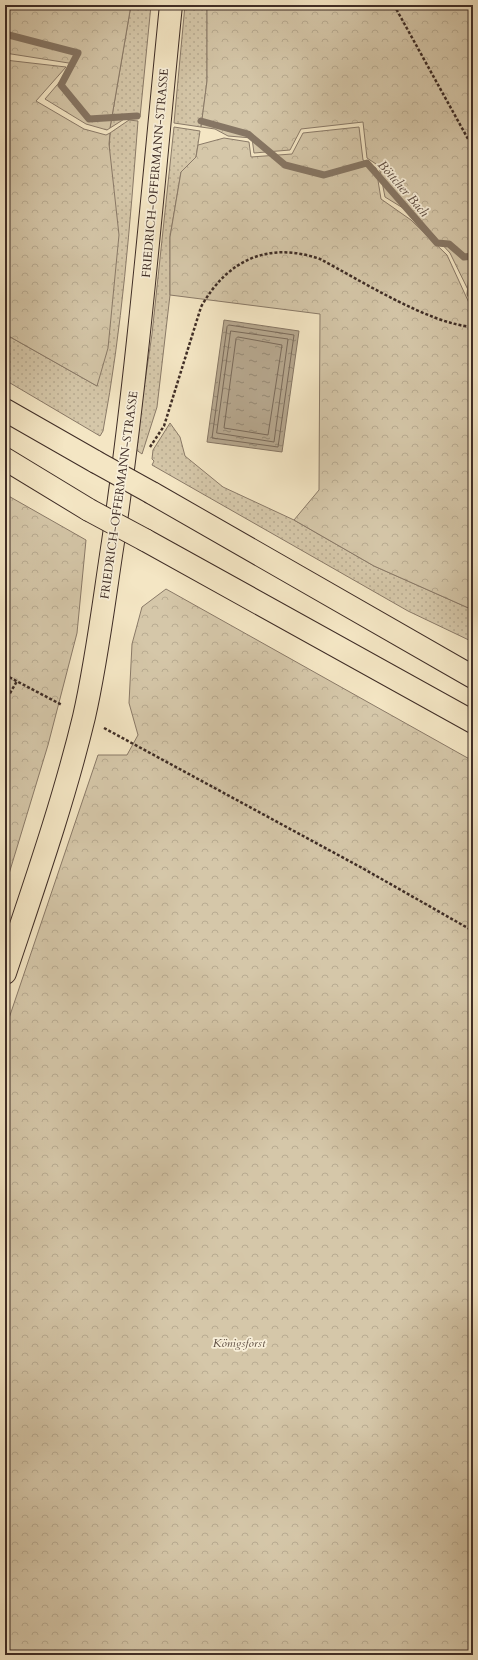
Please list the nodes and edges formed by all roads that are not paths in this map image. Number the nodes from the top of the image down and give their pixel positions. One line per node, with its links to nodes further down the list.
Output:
1 (171, 5): 6 (main road, FRIEDRICH-OFFERMANN-STRASSE)
2 (5, 410): 4 (main road, bridge)
3 (5, 459): 5 (main road, bridge)
4 (473, 676)
5 (473, 722)
6 (5, 973)

